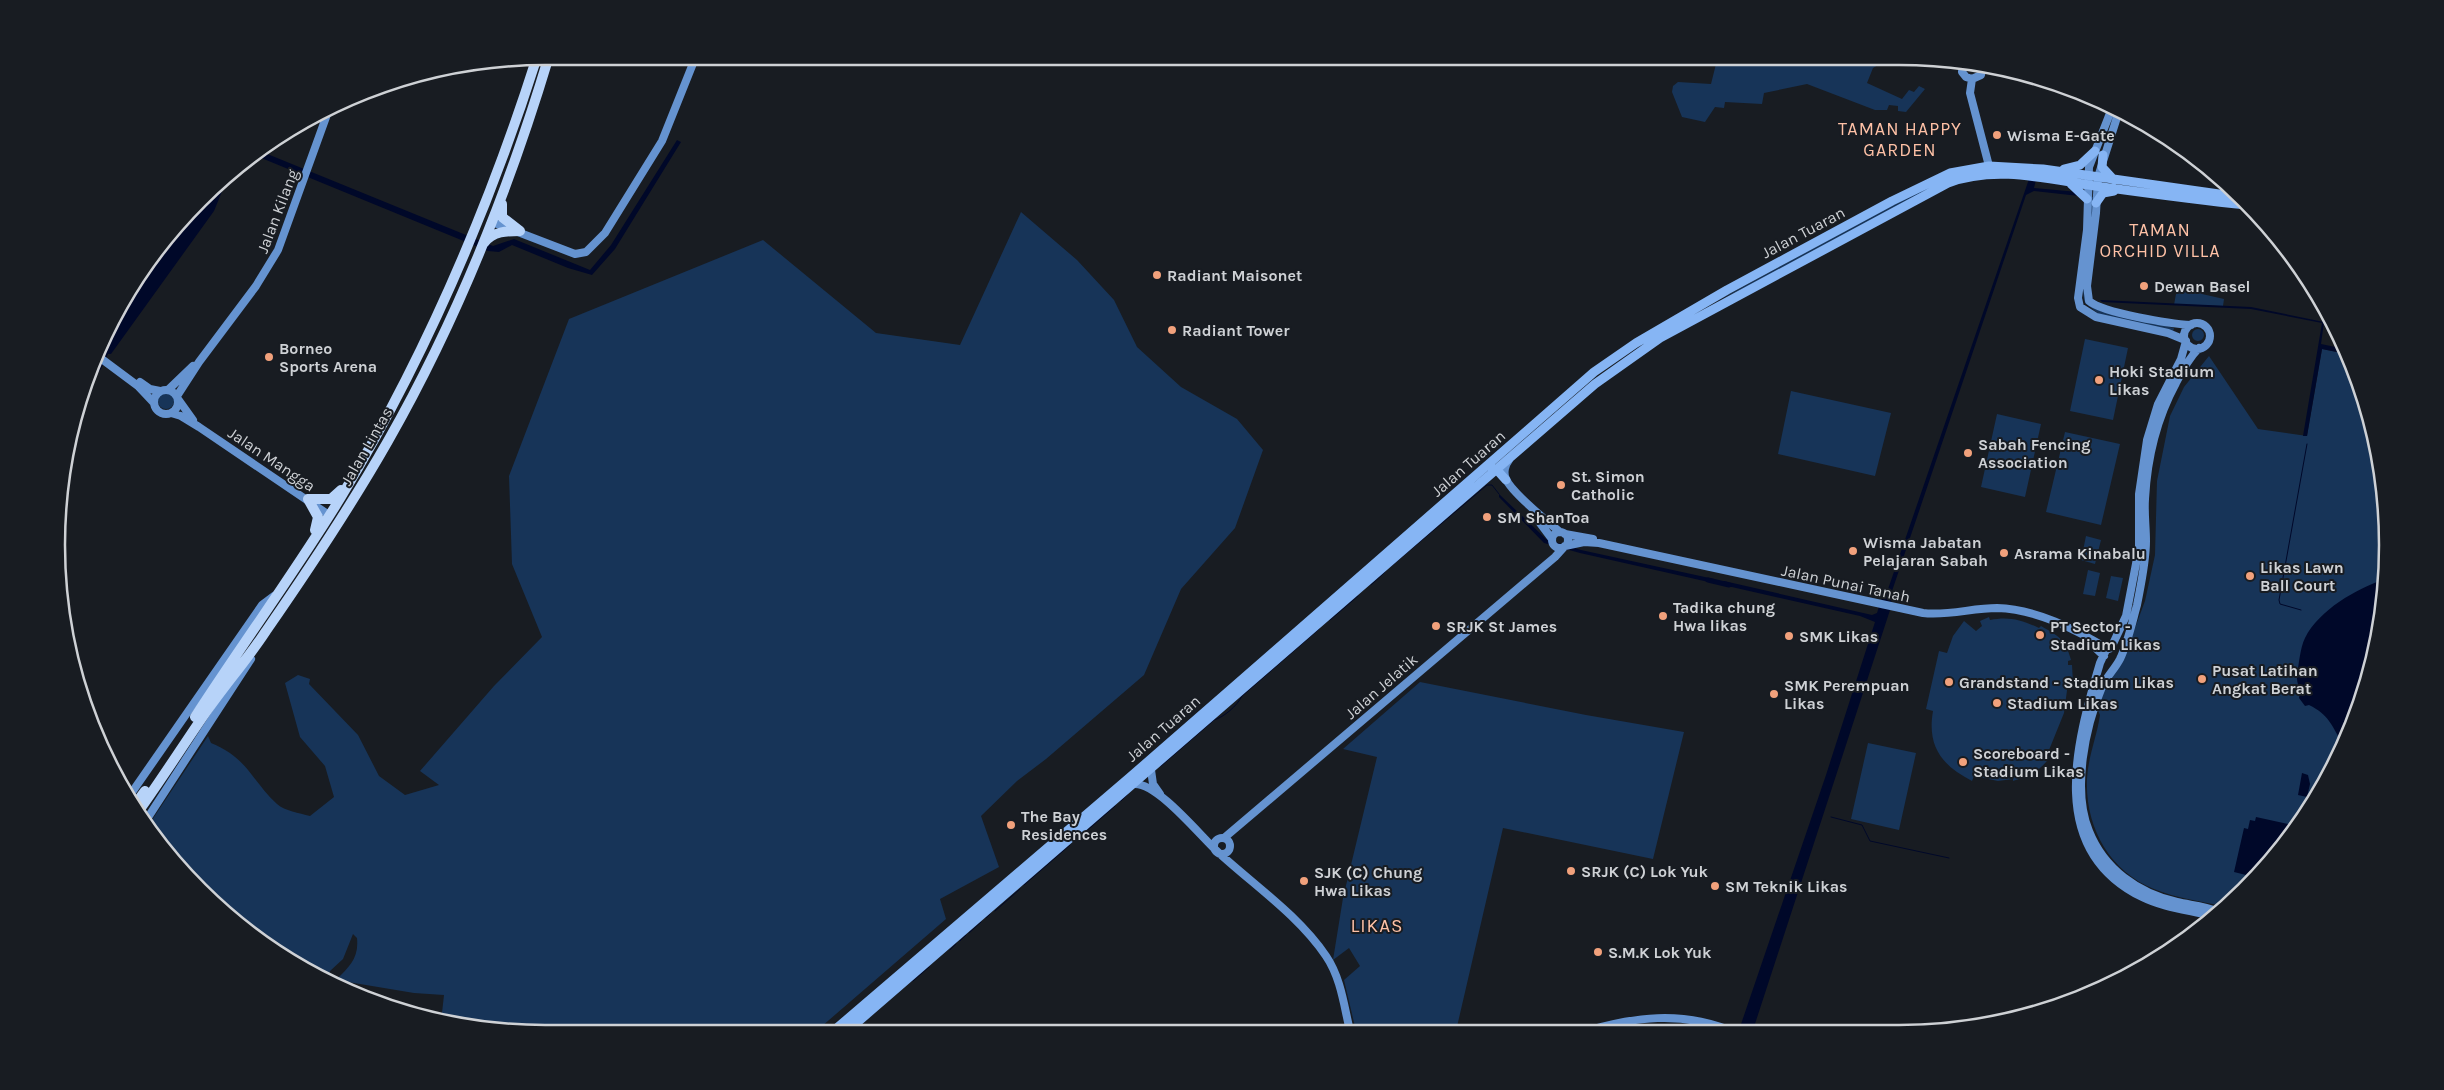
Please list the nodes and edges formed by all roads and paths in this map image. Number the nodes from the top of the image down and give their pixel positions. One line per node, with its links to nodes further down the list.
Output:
1 (534, 65): 22 (highway, Jalan Lintas)
2 (547, 65): 14 (highway, Jalan Lintas)
3 (692, 65): 25 (street)
4 (1963, 69): 6 (street)
5 (1982, 72): 6 (street)
6 (1972, 79): 11 (street)
7 (2110, 115): 10 (street)
8 (2116, 117): 10 (street)
9 (326, 119): 33 (street, Jalan Kilang)
10 (2099, 153): 12 (main road); 15 (main road); 16 (street)
11 (1989, 166): 12 (main road, Jalan Tuaran); 13 (main road); 28 (main road, Jalan Tuaran)
12 (2043, 169): 16 (main road, Jalan Tuaran)
13 (1967, 176): 17 (main road, Jalan Tuaran); 27 (main road, Jalan Tuaran)
14 (508, 179): 24 (highway, Jalan Lintas); 25 (highway)
15 (2114, 180): 16 (main road, Jalan Tuaran); 19 (main road, Jalan Tuaran)
16 (2092, 181): 17 (main road, Jalan Tuaran); 18 (main road, Jalan Tuaran); 20 (street); 21 (street)
17 (2064, 182): 20 (main road)
18 (2142, 192): 21 (main road); 23 (main road, Jalan Tuaran)
19 (2227, 195)
20 (2087, 198): 30 (street)
21 (2096, 203): 29 (street)
22 (485, 204): 24 (highway); 44 (highway, Jalan Lintas)
23 (2235, 204)
24 (492, 222): 25 (street); 26 (highway, Jalan Lintas)
25 (520, 231): 26 (highway)
26 (483, 245): 42 (highway, Jalan Lintas)
27 (1746, 293): 28 (main road); 40 (main road, Jalan Tuaran)
28 (1716, 296): 47 (main road, Jalan Tuaran)
29 (2191, 325): 30 (street); 31 (street)
30 (2186, 340): 31 (street); 59 (street)
31 (2199, 348): 60 (street)
32 (103, 358): 34 (street, Jalan Mangga)
33 (198, 362): 35 (street, Jalan Kilang); 36 (street, Jalan Kilang)
34 (113, 365): 35 (street, Jalan Mangga); 37 (street, Jalan Mangga)
35 (164, 391): 36 (street, Jalan Mangga); 37 (street)
36 (178, 398): 38 (street); 39 (street, Jalan Mangga)
37 (154, 403): 38 (street, Jalan Mangga)
38 (171, 413): 39 (street, Jalan Mangga)
39 (199, 427): 46 (street, Jalan Mangga)
40 (1509, 460): 41 (main road, Jalan Tuaran); 45 (street)
41 (1497, 470): 43 (main road, Jalan Tuaran); 45 (main road); 47 (main road)
42 (366, 477): 48 (highway); 57 (highway, Jalan Lintas)
43 (1486, 479): 50 (street); 56 (main road, Jalan Tuaran)
44 (350, 480): 46 (highway); 48 (highway, Jalan Lintas)
45 (1506, 480): 49 (street)
46 (308, 499): 48 (street, Jalan Mangga); 52 (highway)
47 (1450, 499): 58 (main road, Jalan Tuaran)
48 (329, 514): 52 (highway, Jalan Lintas)
49 (1562, 533): 50 (street); 51 (street); 53 (street)
50 (1552, 541): 53 (street); 54 (street, Jalan Jelatik)
51 (1599, 543): 53 (street); 59 (street, Jalan Punai Tanah)
52 (310, 545): 55 (highway, Jalan Lintas)
53 (1565, 546): 54 (street, Jalan Jelatik)
54 (1540, 568): 69 (street, Jalan Jelatik)
55 (277, 593): 63 (street); 65 (highway, Jalan Lintas)
56 (1320, 623): 58 (main road); 61 (main road, Jalan Tuaran)
57 (266, 633): 66 (highway, Jalan Lintas); 67 (street)
58 (1293, 635): 62 (main road, Jalan Tuaran)
59 (2107, 652): 60 (street); 60 (street); 73 (street)
60 (2119, 660): 72 (street)
61 (1151, 770): 62 (main road); 64 (street)
62 (1132, 781): 64 (street); 74 (main road, Jalan Tuaran)
63 (133, 791)
64 (1164, 799): 68 (street)
65 (138, 800)
66 (142, 806)
67 (149, 816)
68 (1196, 829): 69 (street); 70 (street)
69 (1226, 842): 70 (street, Jalan Jelatik); 70 (street); 71 (street)
70 (1216, 851): 71 (street)
71 (1236, 867): 77 (street)
72 (2211, 909)
73 (2205, 914)
74 (936, 950): 75 (main road, Jalan Tuaran); 76 (main road, Jalan Tuaran)
75 (845, 1025)
76 (859, 1025)
77 (1349, 1025)
78 (1607, 1025): 79 (street)
79 (1710, 1025)

